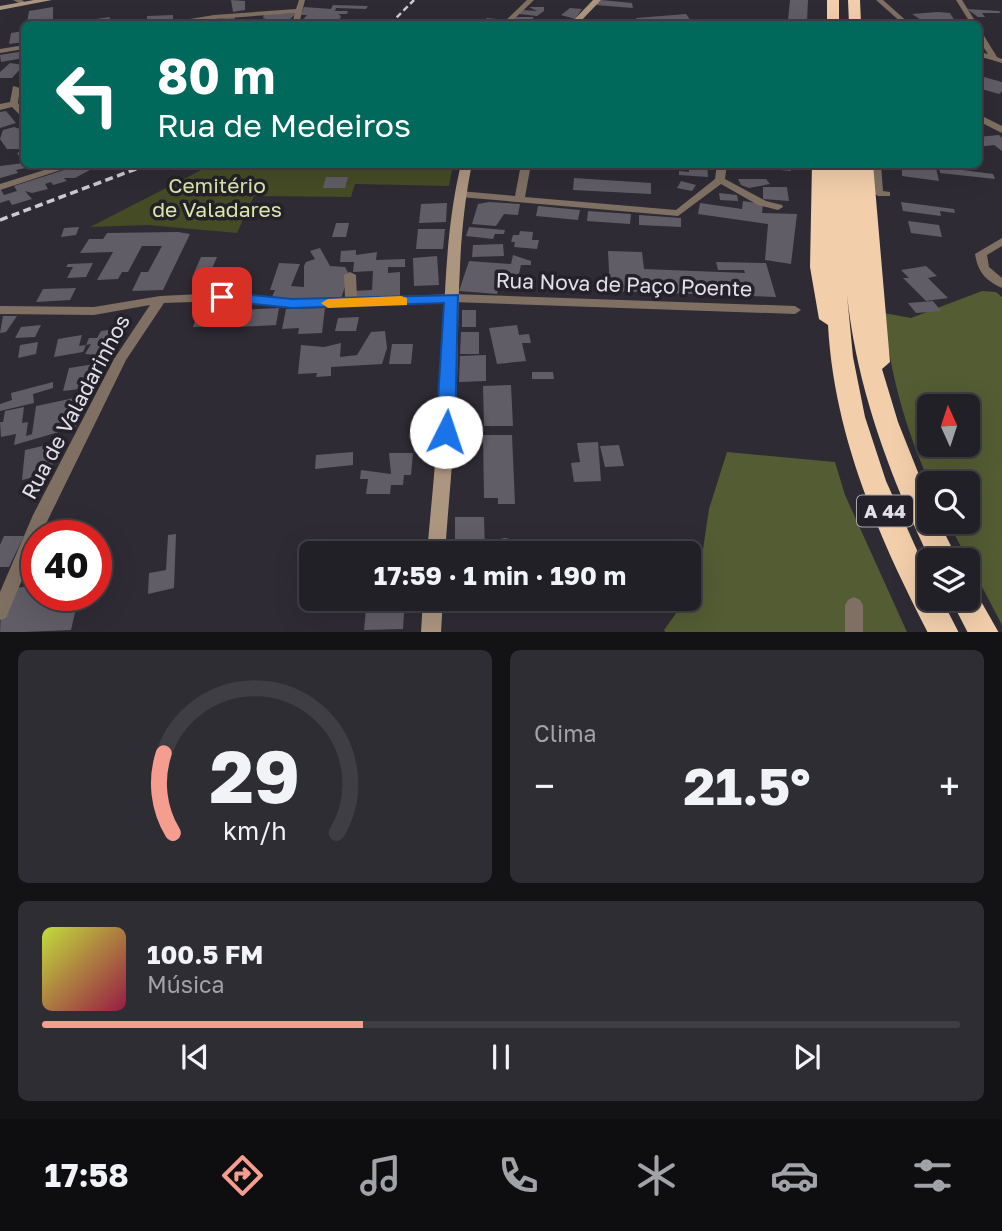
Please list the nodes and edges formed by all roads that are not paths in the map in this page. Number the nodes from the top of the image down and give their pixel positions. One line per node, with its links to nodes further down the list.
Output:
1 (48, 0): 11 (street)
2 (302, 0): 13 (street)
3 (531, 0): 16 (street)
4 (597, 0): 17 (street)
5 (823, 0): 18 (highway)
6 (833, 0): 19 (highway)
7 (844, 0): 20 (highway)
8 (854, 0): 21 (highway)
9 (879, 0): 22 (street)
10 (959, 0): 23 (street)
11 (20, 1): 12 (street)
12 (0, 8)
13 (300, 11): 14 (street); 15 (street)
14 (195, 21)
15 (297, 21)
16 (508, 21)
17 (578, 21)
18 (822, 21)
19 (833, 21)
20 (845, 21)
21 (855, 21)
22 (904, 21)
23 (972, 21)
24 (982, 38): 27 (street)
25 (21, 48): 26 (street)
26 (0, 51)
27 (998, 60)
28 (16, 88): 29 (street)
29 (14, 104): 30 (street); 31 (street)
30 (0, 107)
31 (21, 111)
32 (1002, 118): 34 (street)
33 (982, 119): 34 (street)
34 (998, 128)
35 (62, 168): 44 (street)
36 (466, 168): 45 (street)
37 (525, 168): 47 (street)
38 (722, 168): 43 (street)
39 (822, 168): 66 (highway, A 44)
40 (851, 168): 57 (highway, A 44)
41 (865, 168): 57 (highway)
42 (876, 168): 46 (street)
43 (720, 180): 47 (street); 48 (street)
44 (0, 187)
45 (460, 194): 47 (street); 52 (street)
46 (886, 194)
47 (519, 199)
48 (778, 207)
49 (1002, 242): 51 (street)
50 (350, 275): 54 (street)
51 (1002, 284)
52 (452, 298): 54 (street, Rua Nova de Paço Poente); 56 (street, Rua Nova de Paço Poente); 58 (street)
53 (160, 300): 54 (street, Rua Nova de Paço Poente); 55 (street, Rua Nova de Paço Poente); 63 (street, Rua de Valadarinhos)
54 (351, 303)
55 (0, 310)
56 (795, 310)
57 (881, 406): 59 (highway, A 44)
58 (437, 541)
59 (938, 548)
60 (854, 605): 65 (street)
61 (432, 611): 64 (street)
62 (972, 611): 67 (highway)
63 (0, 612)
64 (431, 632)
65 (855, 632)
66 (944, 632)
67 (984, 632)

